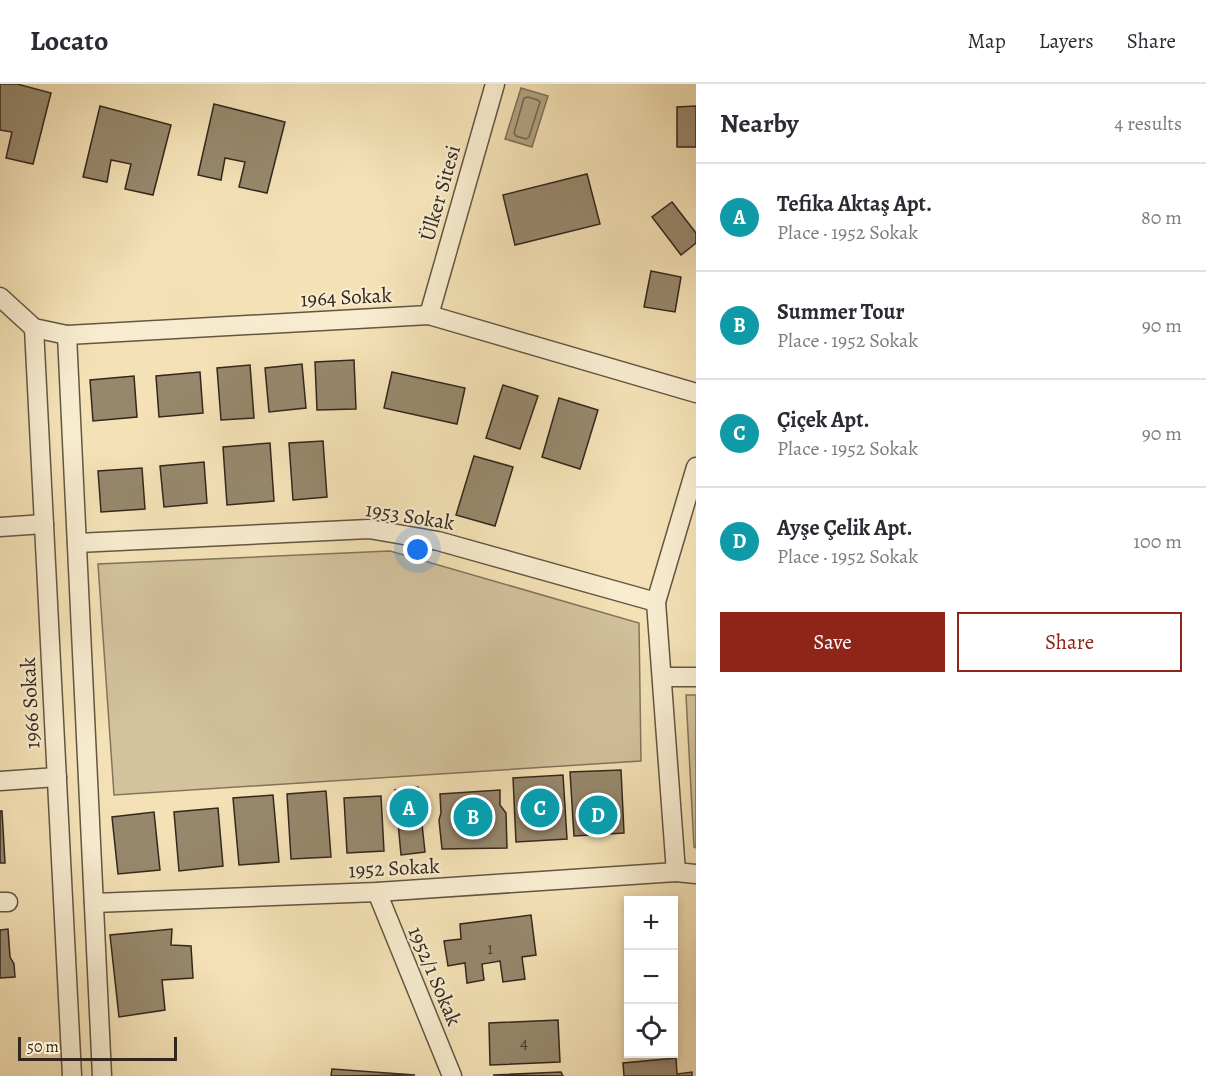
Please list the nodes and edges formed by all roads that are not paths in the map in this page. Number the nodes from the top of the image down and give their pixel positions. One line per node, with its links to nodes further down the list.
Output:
1 (495, 84): 3 (street, Ülker Sitesi)
2 (0, 297): 4 (street)
3 (429, 315): 5 (street, 1964 Sokak); 6 (street, 1964 Sokak)
4 (34, 328): 5 (street, 1964 Sokak); 8 (street, 1966 Sokak)
5 (67, 334): 10 (street)
6 (696, 393)
7 (696, 467): 11 (street)
8 (44, 524): 9 (street); 14 (street, 1966 Sokak)
9 (0, 527)
10 (77, 543): 11 (street, 1953 Sokak); 19 (street)
11 (656, 602): 12 (street)
12 (662, 677): 13 (street); 16 (street)
13 (696, 677)
14 (57, 777): 15 (street); 20 (street, 1966 Sokak)
15 (0, 781)
16 (676, 872): 17 (street, 1952 Sokak); 18 (street, 1952 Sokak)
17 (696, 874)
18 (377, 892): 19 (street, 1952 Sokak); 22 (street, 1952/1 Sokak)
19 (94, 903): 21 (street)
20 (72, 1076)
21 (102, 1076)
22 (452, 1076)

